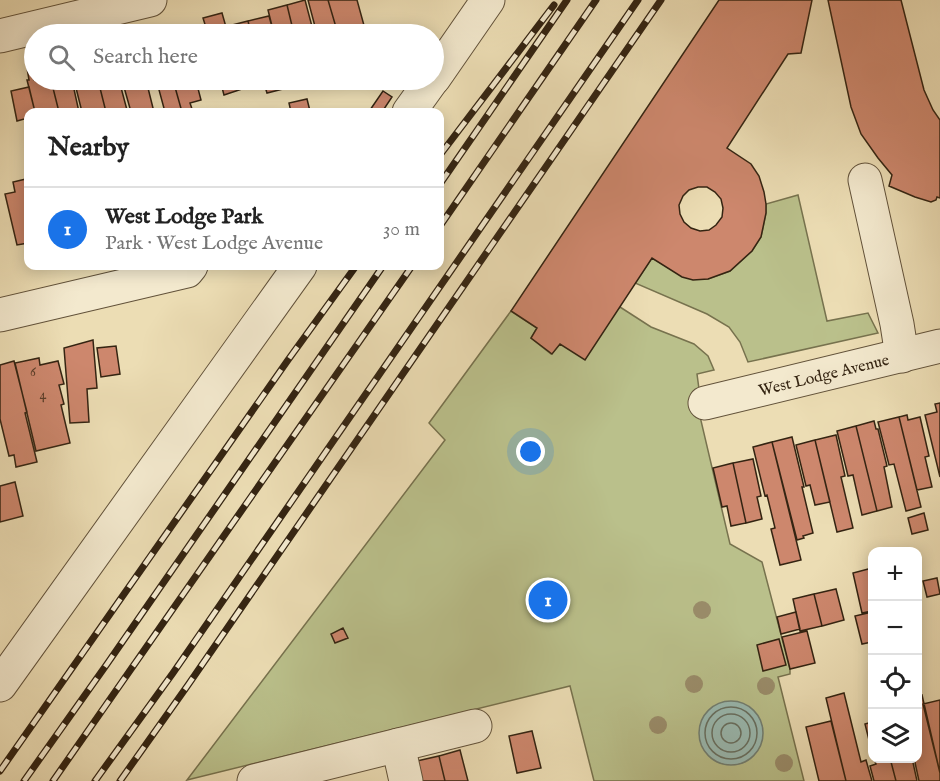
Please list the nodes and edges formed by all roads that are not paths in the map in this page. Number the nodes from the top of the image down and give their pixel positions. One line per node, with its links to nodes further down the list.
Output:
1 (150, 0): 3 (street)
2 (488, 0): 6 (street)
3 (50, 24)
4 (24, 30): 5 (street)
5 (0, 36)
6 (444, 63)
7 (425, 90): 8 (street)
8 (412, 108)
9 (865, 180): 14 (street)
10 (181, 270): 12 (street)
11 (297, 270): 16 (street)
12 (0, 315)
13 (940, 346): 14 (street, West Lodge Avenue)
14 (902, 356): 15 (street, West Lodge Avenue)
15 (705, 403)
16 (0, 685)
17 (476, 726): 18 (street)
18 (398, 745): 19 (street); 20 (street)
19 (254, 781)
20 (406, 781)

